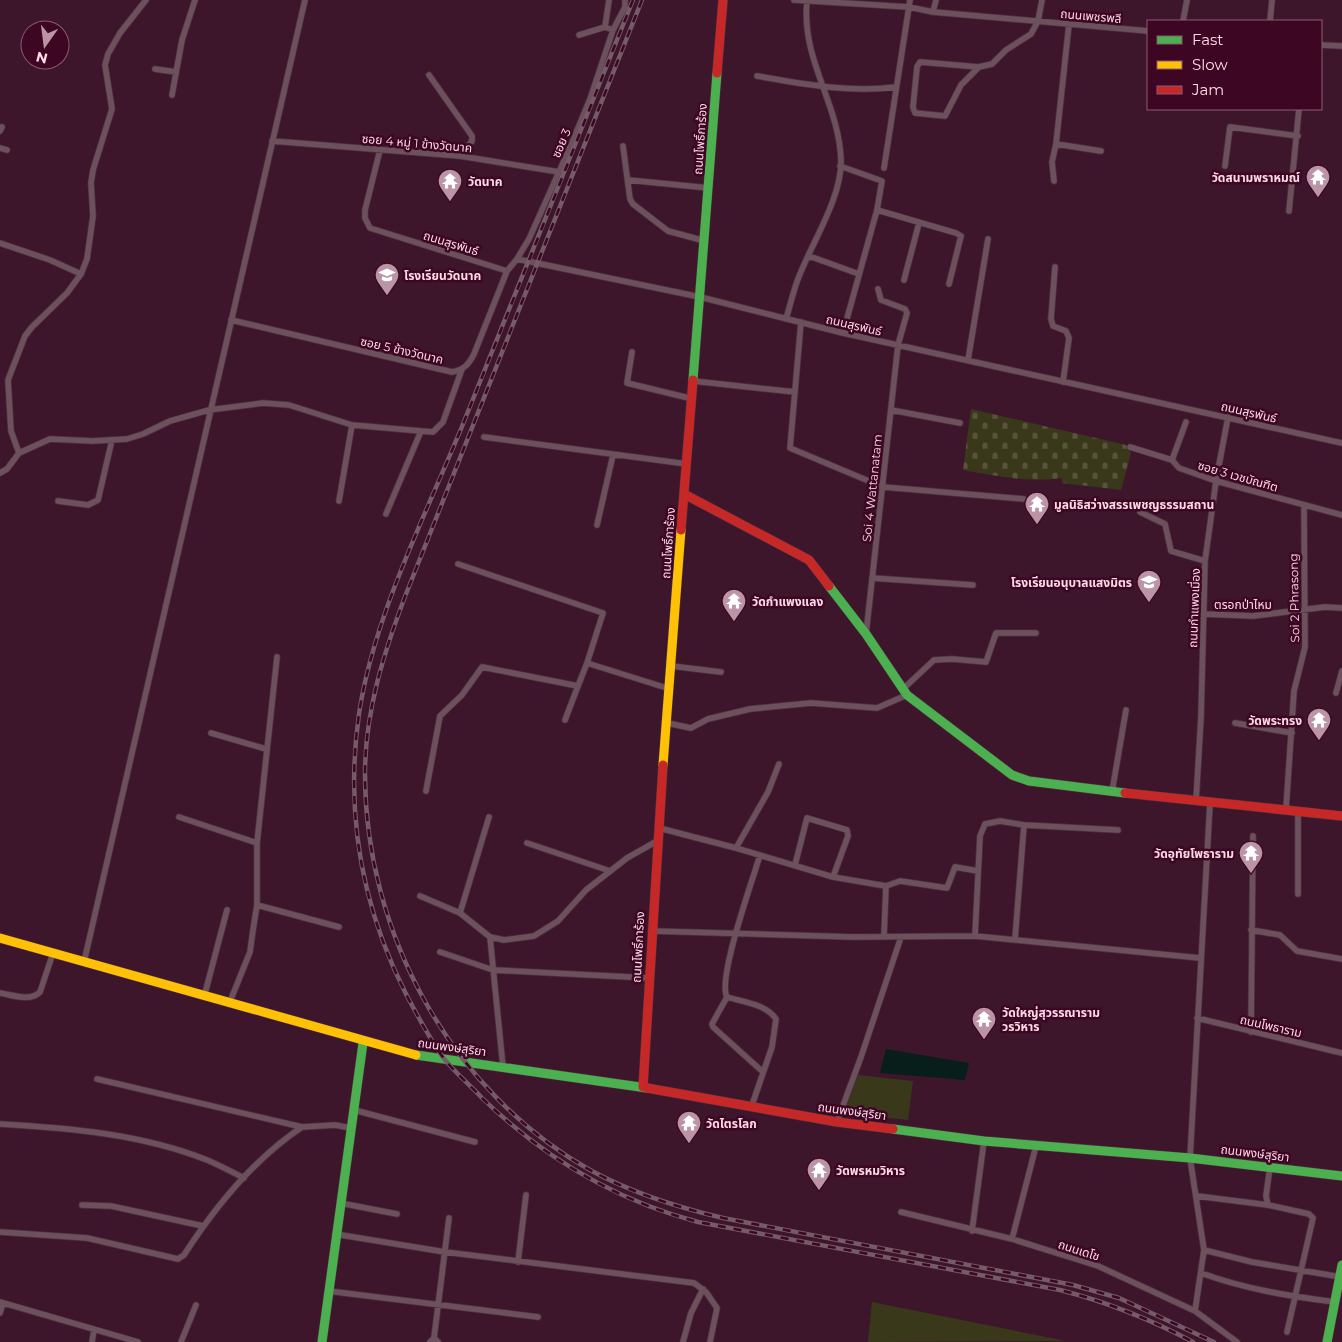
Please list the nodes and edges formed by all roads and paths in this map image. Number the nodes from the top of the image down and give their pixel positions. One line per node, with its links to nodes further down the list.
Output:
1 (195, 0): 29 (street)
2 (305, 0): 37 (street)
3 (609, 0): 21 (street)
4 (625, 0): 22 (street, ซอย 3)
5 (723, 0): 51 (street, ถนนโพธิ์การ้อง)
6 (794, 0): 13 (street, ถนนเพชรพลี)
7 (910, 0): 15 (street)
8 (936, 0): 16 (street)
9 (1042, 0): 19 (street)
10 (1186, 0): 17 (street)
11 (1272, 0): 18 (street)
12 (143, 1): 62 (street)
13 (807, 1): 14 (street, ถนนเพชรพลี); 33 (street)
14 (834, 2): 15 (street, ถนนเพชรพลี)
15 (908, 7): 16 (street, ถนนเพชรพลี); 32 (street)
16 (933, 12): 19 (street, ถนนเพชรพลี)
17 (1184, 20)
18 (1270, 20)
19 (1038, 21): 20 (street, ถนนเพชรพลี); 27 (street)
20 (1069, 24): 23 (street, ถนนเพชรพลี); 38 (street)
21 (605, 27): 22 (street); 24 (street)
22 (613, 30): 48 (street, ซอย 3)
23 (1147, 31)
24 (579, 35)
25 (1322, 46): 26 (street)
26 (1342, 46)
27 (979, 67): 27 (street)
28 (155, 69): 29 (street)
29 (176, 72): 34 (street)
30 (429, 76): 44 (street)
31 (757, 76): 33 (street)
32 (896, 87): 33 (street); 47 (street)
33 (823, 88): 45 (street)
34 (172, 95)
35 (1299, 110): 36 (street)
36 (1298, 136): 46 (street); 53 (street)
37 (272, 141): 42 (street, ซอย 4 หมู่ 1 ข้างวัดนาค); 69 (street)
38 (1056, 144): 43 (street); 50 (street)
39 (623, 146): 49 (street)
40 (0, 148): 41 (street)
41 (7, 150)
42 (380, 150): 44 (street, ซอย 4 หมู่ 1 ข้างวัดนาค); 61 (street, ถนนสุรพันธ์)
43 (1101, 151)
44 (460, 156): 48 (street, ซอย 4 หมู่ 1 ข้างวัดนาค)
45 (840, 166): 52 (street); 58 (street)
46 (1226, 166)
47 (884, 168)
48 (559, 172): 59 (street, ซอย 3)
49 (628, 180): 51 (street); 56 (street)
50 (1054, 181)
51 (709, 188): 56 (street, ถนนโพธิ์การ้อง)
52 (877, 210): 54 (street); 63 (street)
53 (1289, 211)
54 (920, 222): 64 (street); 65 (street)
55 (988, 239): 74 (street)
56 (704, 241): 67 (street, ถนนโพธิ์การ้อง)
57 (0, 243): 62 (street)
58 (809, 256): 63 (street); 68 (street)
59 (517, 258): 61 (street); 67 (street, ถนนสุรพันธ์)
60 (1055, 267): 77 (street)
61 (507, 271): 75 (street)
62 (81, 274): 91 (street)
63 (859, 274): 71 (street)
64 (904, 280)
65 (949, 284)
66 (878, 290): 72 (street, Soi 4 Wattanatam)
67 (700, 297): 68 (street, ถนนสุรพันธ์); 76 (street, ถนนโพธิ์การ้อง)
68 (786, 319): 70 (street, ถนนสุรพันธ์)
69 (232, 320): 75 (street, ซอย 5 ข้างวัดนาค); 80 (street)
70 (801, 322): 71 (street, ถนนสุรพันธ์); 78 (street)
71 (843, 333): 72 (street, ถนนสุรพันธ์)
72 (898, 345): 74 (street, ถนนสุรพันธ์); 81 (street, Soi 4 Wattanatam)
73 (632, 352): 79 (street)
74 (968, 360): 77 (street, ถนนสุรพันธ์)
75 (462, 369): 86 (street)
76 (693, 381): 78 (street); 79 (street, ถนนโพธิ์การ้อง)
77 (1063, 382): 82 (street, ถนนสุรพันธ์)
78 (795, 392): 97 (street)
79 (692, 399): 94 (street, ถนนโพธิ์การ้อง)
80 (211, 410): 85 (street); 88 (street); 175 (street)
81 (891, 410): 84 (street); 97 (street, Soi 4 Wattanatam)
82 (1228, 418): 89 (street, ถนนสุรพันธ์); 96 (street, ถนนกำแพงเมี่อง)
83 (1186, 422): 93 (street)
84 (960, 423)
85 (352, 425): 86 (street); 101 (street)
86 (421, 431): 104 (street)
87 (484, 437): 92 (street)
88 (112, 440): 91 (street); 100 (street)
89 (1342, 443)
90 (1130, 447): 93 (street, ซอย 3 เวชบัณฑิต)
91 (18, 453): 95 (street)
92 (613, 455): 94 (street); 106 (street)
93 (1172, 460): 96 (street, ซอย 3 เวชบัณฑิต)
94 (687, 464): 98 (street, ถนนโพธิ์การ้อง)
95 (0, 473)
96 (1216, 481): 102 (street, ซอย 3 เวชบัณฑิต); 107 (street, ถนนกำแพงเมี่อง)
97 (883, 487): 99 (street); 109 (street, Soi 4 Wattanatam)
98 (684, 494): 115 (street); 118 (street, ถนนโพธิ์การ้อง)
99 (1024, 499)
100 (58, 500)
101 (339, 501)
102 (1304, 505): 105 (street, ซอย 3 เวชบัณฑิต); 112 (street, Soi 2 Phrasong)
103 (1140, 512): 107 (street)
104 (386, 514)
105 (1342, 514)
106 (597, 525)
107 (1205, 561): 113 (street, ถนนกำแพงเมี่อง)
108 (458, 564): 117 (street)
109 (872, 578): 110 (street); 115 (street, Soi 4 Wattanatam)
110 (972, 585)
111 (1342, 608): 112 (street, ตรอกป่าไหม)
112 (1303, 610): 113 (street, ตรอกป่าไหม); 130 (street, Soi 2 Phrasong)
113 (1203, 614): 135 (street, ถนนกำแพงเมี่อง)
114 (1036, 633): 123 (street)
115 (866, 634): 123 (street)
116 (277, 657): 131 (street)
117 (587, 663): 121 (street); 122 (street)
118 (671, 666): 120 (street); 122 (street, ถนนโพธิ์การ้อง)
119 (1342, 671): 124 (street)
120 (721, 672)
121 (578, 686): 126 (street); 133 (street)
122 (670, 689): 127 (street, ถนนโพธิ์การ้อง)
123 (905, 692): 127 (street); 134 (street)
124 (1336, 693)
125 (1126, 710): 134 (street)
126 (565, 720)
127 (667, 723): 143 (street, ถนนโพธิ์การ้อง)
128 (1235, 723): 130 (street)
129 (211, 733): 131 (street)
130 (1292, 733): 137 (street, Soi 2 Phrasong)
131 (266, 749): 147 (street)
132 (779, 764): 149 (street)
133 (426, 792)
134 (1112, 792): 135 (street)
135 (1196, 801): 136 (street)
136 (1210, 803): 137 (street); 173 (street)
137 (1286, 810): 138 (street)
138 (1298, 812): 139 (street); 156 (street)
139 (1342, 816)
140 (179, 817): 147 (street)
141 (489, 817): 160 (street)
142 (1024, 824): 144 (street); 153 (street); 170 (street)
143 (659, 828): 146 (street, ถนนโพธิ์การ้อง); 149 (street)
144 (1118, 830)
145 (1252, 836): 162 (street)
146 (657, 841): 152 (street); 163 (street, ถนนโพธิ์การ้อง)
147 (256, 843): 158 (street)
148 (527, 843): 152 (street)
149 (736, 848): 150 (street)
150 (760, 856): 151 (street); 164 (street)
151 (795, 865): 154 (street); 154 (street)
152 (610, 871): 167 (street)
153 (978, 871): 155 (street); 166 (street)
154 (834, 877): 155 (street)
155 (886, 886): 165 (street)
156 (1298, 894)
157 (420, 896): 160 (street)
158 (256, 905): 161 (street); 181 (street)
159 (227, 910): 179 (street)
160 (460, 913): 167 (street)
161 (339, 927)
162 (1251, 930): 174 (street); 183 (street)
163 (651, 931): 164 (street); 177 (street, ถนนโพธิ์การ้อง)
164 (736, 934): 165 (street); 180 (street)
165 (884, 936): 168 (street)
166 (975, 936): 168 (street); 170 (street)
167 (490, 937): 176 (street)
168 (901, 937): 192 (street)
169 (0, 938): 172 (street, ถนนพงษ์สุริยา)
170 (1015, 939): 173 (street)
171 (440, 952): 176 (street)
172 (53, 953): 175 (street, ถนนพงษ์สุริยา); 178 (street)
173 (1200, 958): 182 (street)
174 (1342, 959)
175 (84, 962): 179 (street, ถนนพงษ์สุริยา)
176 (492, 970): 177 (street); 186 (street)
177 (648, 978): 189 (street, ถนนโพธิ์การ้อง)
178 (0, 993)
179 (204, 997): 181 (street, ถนนพงษ์สุริยา)
180 (727, 997): 187 (street); 187 (street)
181 (229, 1004): 184 (street, ถนนพงษ์สุริยา)
182 (1196, 1018): 183 (street, ถนนโพธาราม); 199 (street)
183 (1251, 1032): 185 (street, ถนนโพธาราม)
184 (363, 1042): 186 (street, ถนนพงษ์สุริยา); 191 (street)
185 (1342, 1053)
186 (503, 1066): 189 (street, ถนนพงษ์สุริยา)
187 (763, 1072): 190 (street)
188 (97, 1079): 194 (street)
189 (643, 1087): 190 (street, ถนนพงษ์สุริยา)
190 (751, 1108): 192 (street, ถนนพงษ์สุริยา)
191 (354, 1110): 195 (street); 197 (street)
192 (837, 1122): 196 (street, ถนนพงษ์สุริยา)
193 (0, 1124): 202 (street)
194 (302, 1127): 195 (street); 202 (street)
195 (351, 1128): 205 (street)
196 (984, 1141): 198 (street, ถนนพงษ์สุริยา); 212 (street)
197 (475, 1142)
198 (1036, 1146): 199 (street, ถนนพงษ์สุริยา); 215 (street)
199 (1190, 1158): 200 (street, ถนนพงษ์สุริยา); 204 (street)
200 (1270, 1168): 201 (street, ถนนพงษ์สุริยา); 206 (street)
201 (1342, 1176)
202 (244, 1178): 211 (street)
203 (526, 1195): 218 (street)
204 (1197, 1196): 206 (street); 216 (street)
205 (340, 1203): 209 (street); 214 (street)
206 (1268, 1205): 220 (street)
207 (82, 1206): 211 (street)
208 (901, 1212): 212 (street, ถนนเดโช)
209 (397, 1214)
210 (449, 1218): 217 (street)
211 (203, 1226): 213 (street)
212 (972, 1230): 215 (street, ถนนเดโช)
213 (0, 1232)
214 (335, 1234): 217 (street); 224 (street)
215 (1012, 1239): 230 (street, ถนนเดโช)
216 (1204, 1250): 220 (street); 221 (street)
217 (445, 1252): 218 (street); 228 (street)
218 (518, 1262): 223 (street)
219 (1342, 1265): 222 (street)
220 (1301, 1269): 222 (street); 225 (street)
221 (1201, 1273): 225 (street); 230 (street)
222 (1341, 1277): 227 (street)
223 (703, 1289): 240 (street); 241 (street)
224 (328, 1291): 228 (street); 239 (street)
225 (1295, 1297): 227 (street); 234 (street)
226 (1, 1302): 231 (street); 233 (street)
227 (1335, 1302): 243 (street)
228 (438, 1304): 232 (street); 235 (street)
229 (196, 1305): 238 (street)
230 (1195, 1311): 242 (street, ถนนเดโช)
231 (0, 1312)
232 (538, 1316)
233 (94, 1330): 236 (street); 237 (street)
234 (1287, 1332)
235 (434, 1341)
236 (92, 1342)
237 (138, 1342)
238 (181, 1342)
239 (322, 1342)
240 (683, 1342)
241 (710, 1342)
242 (1237, 1342)
243 (1327, 1342)

